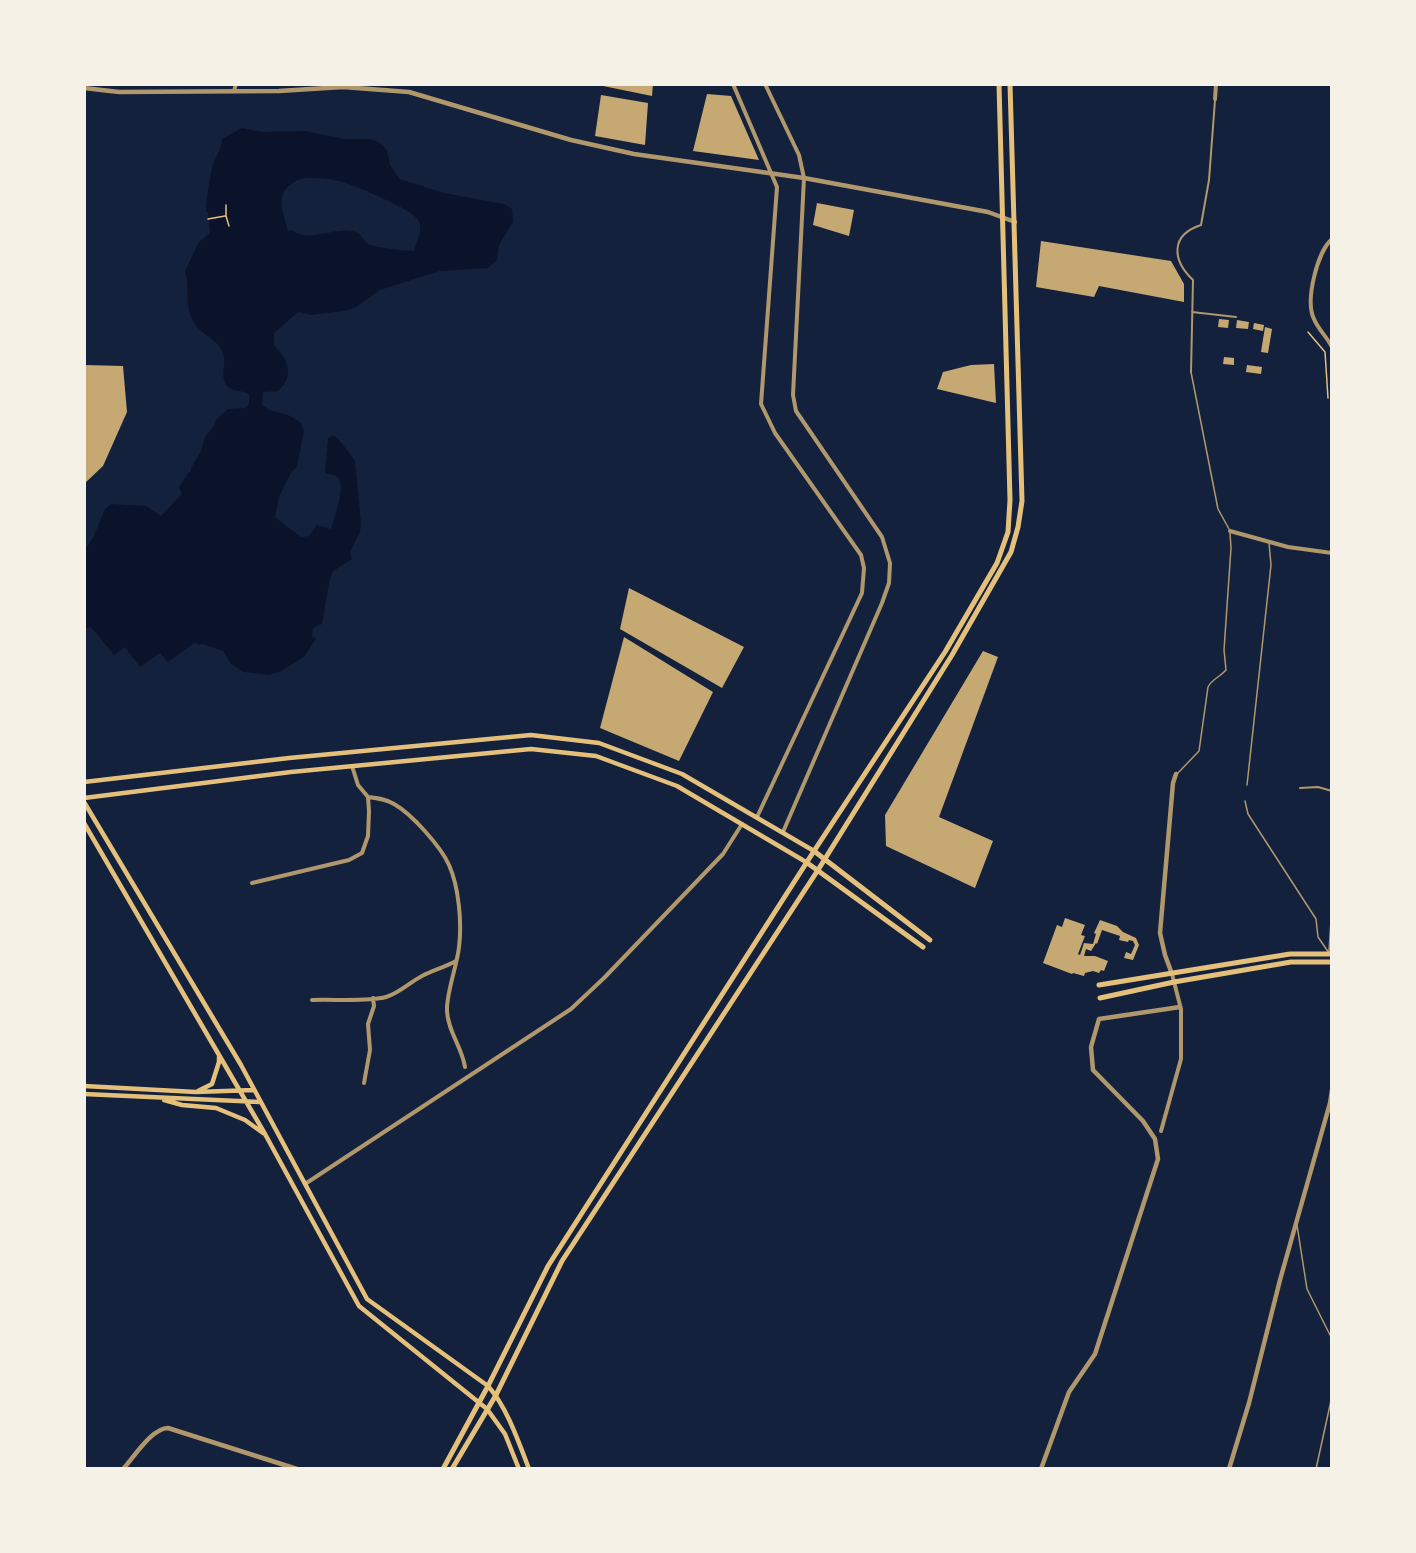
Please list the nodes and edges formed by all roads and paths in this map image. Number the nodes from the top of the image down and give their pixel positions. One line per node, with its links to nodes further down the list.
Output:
1 (236, 84): 8 (street)
2 (733, 84): 10 (street)
3 (765, 84): 11 (street)
4 (999, 84): 14 (main road)
5 (1010, 84): 16 (main road)
6 (1216, 84): 9 (street)
7 (84, 88): 8 (street)
8 (234, 91): 10 (street)
9 (1215, 99): 19 (street)
10 (772, 174): 11 (street); 37 (street)
11 (804, 178): 14 (street); 40 (street)
12 (226, 205): 13 (path)
13 (226, 216): 15 (path); 17 (path)
14 (1003, 218): 16 (street); 41 (main road)
15 (208, 219)
16 (1015, 222): 42 (main road)
17 (229, 226)
18 (1332, 239): 22 (street)
19 (1192, 312): 20 (street); 23 (street)
20 (1236, 317)
21 (1308, 332): 24 (path)
22 (1332, 347)
23 (1191, 372): 25 (lane)
24 (1328, 398)
25 (1230, 531): 26 (street); 29 (lane)
26 (1269, 542): 27 (street); 31 (lane)
27 (1332, 553)
28 (352, 766): 34 (street); 35 (main road); 39 (main road)
29 (1176, 774): 52 (street)
30 (84, 782): 37 (main road)
31 (1247, 785)
32 (1300, 788): 33 (street)
33 (1332, 791)
34 (368, 796): 45 (street); 50 (street)
35 (84, 800): 63 (main road)
36 (1245, 801): 49 (lane)
37 (757, 817): 40 (main road)
38 (84, 823): 59 (main road)
39 (742, 824): 43 (main road); 73 (street)
40 (783, 832): 41 (main road)
41 (814, 851): 42 (main road); 43 (main road)
42 (825, 860): 44 (main road); 47 (main road)
43 (806, 862): 44 (main road); 76 (main road)
44 (818, 870): 48 (main road); 77 (main road)
45 (252, 883)
46 (1332, 926): 49 (street)
47 (930, 940)
48 (923, 947)
49 (1331, 955): 52 (main road)
50 (457, 960): 55 (street); 60 (street)
51 (1332, 962): 53 (main road)
52 (1172, 974): 53 (street); 54 (main road)
53 (1174, 982): 56 (main road); 58 (street)
54 (1100, 985)
55 (373, 998): 57 (street); 61 (street)
56 (1100, 998)
57 (312, 1000)
58 (1180, 1007): 71 (street); 87 (street)
59 (218, 1053): 65 (main road); 66 (main road)
60 (465, 1067)
61 (364, 1083)
62 (84, 1086): 66 (main road)
63 (254, 1090): 65 (main road); 70 (main road)
64 (1332, 1090): 74 (street)
65 (240, 1091): 66 (main road); 69 (main road)
66 (196, 1092)
67 (84, 1094): 68 (main road)
68 (156, 1097): 69 (main road); 72 (main road)
69 (246, 1102): 70 (main road); 72 (main road)
70 (260, 1102): 73 (main road)
71 (1161, 1131)
72 (265, 1134): 79 (main road)
73 (305, 1184): 76 (main road)
74 (1297, 1221): 75 (lane); 88 (street)
75 (1332, 1339)
76 (488, 1386): 77 (main road); 79 (main road)
77 (496, 1395): 80 (main road); 86 (main road)
78 (1332, 1396): 89 (lane)
79 (479, 1402): 80 (main road); 83 (main road)
80 (487, 1408): 84 (main road); 85 (main road)
81 (123, 1469): 82 (street)
82 (297, 1469)
83 (443, 1469)
84 (452, 1469)
85 (519, 1469)
86 (529, 1469)
87 (1041, 1469)
88 (1229, 1469)
89 (1316, 1469)

